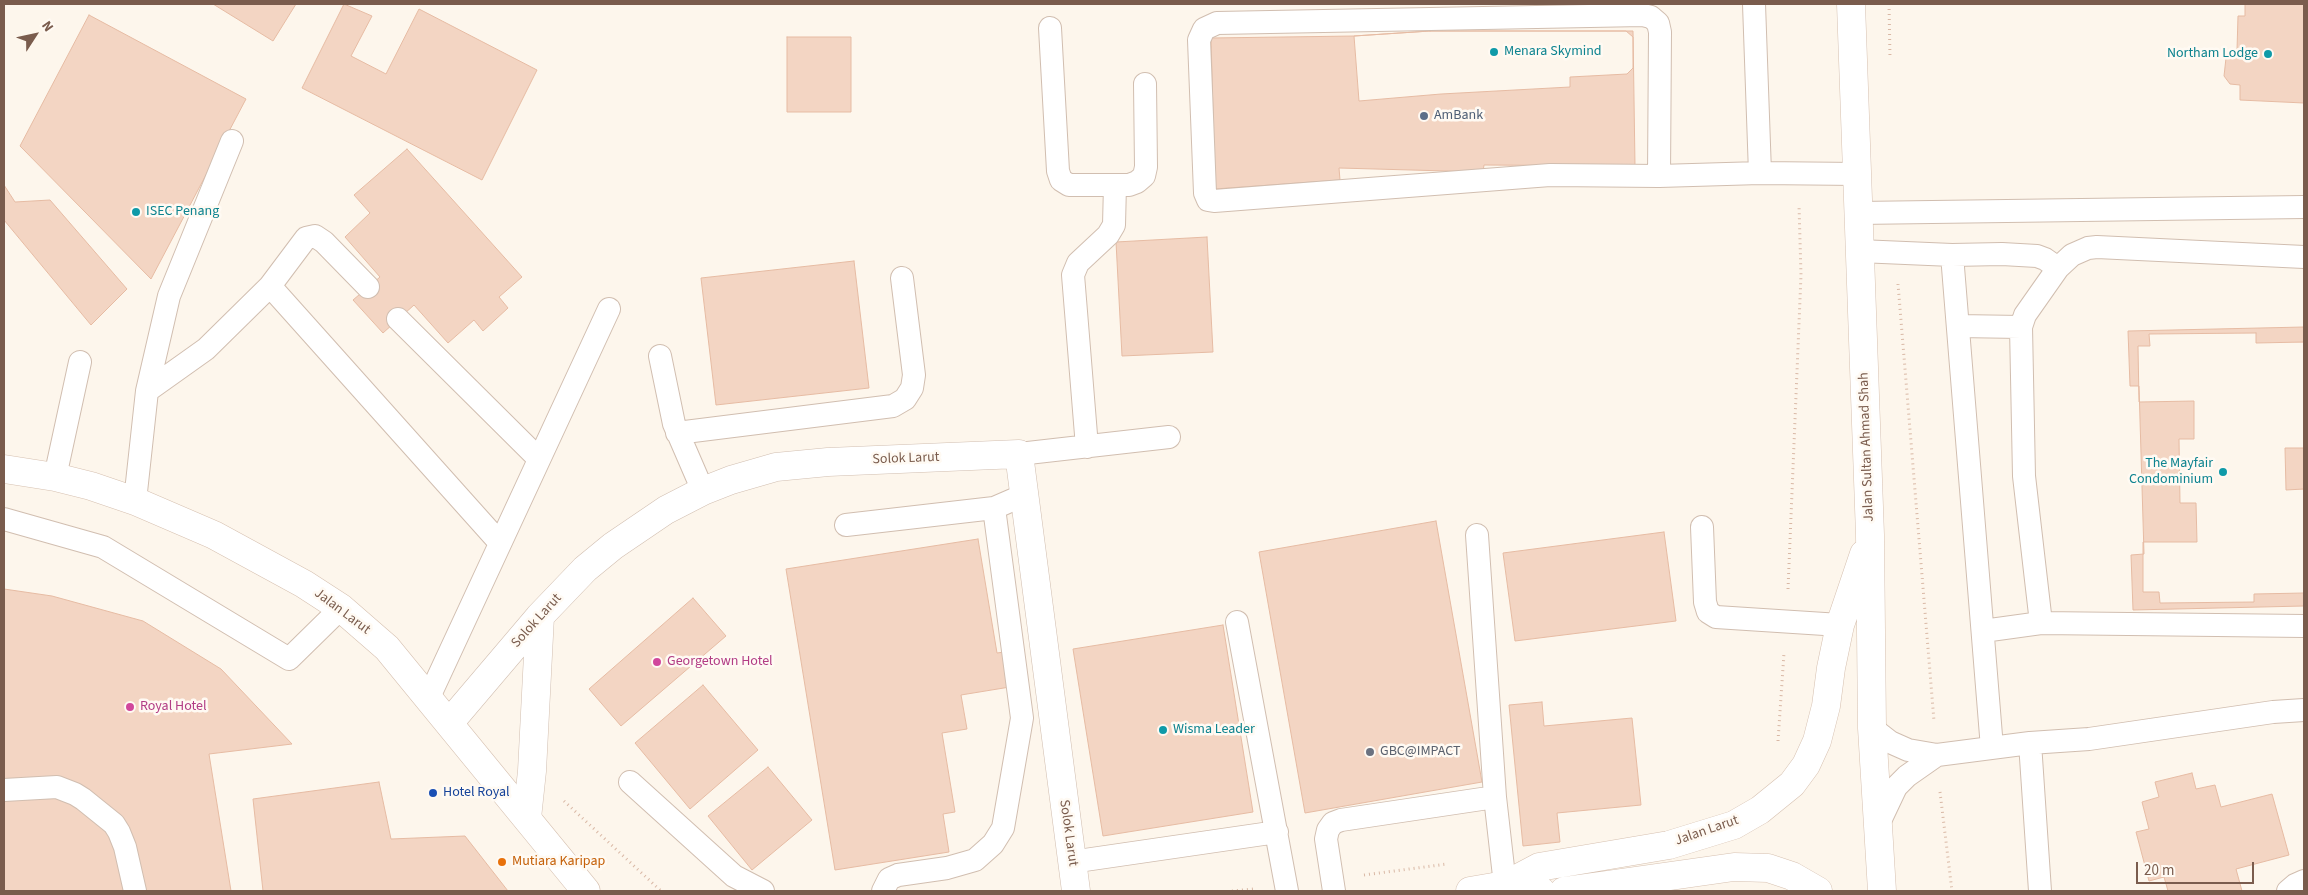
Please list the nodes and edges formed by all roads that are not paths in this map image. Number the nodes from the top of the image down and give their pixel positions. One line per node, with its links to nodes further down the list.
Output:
1 (1754, 4): 7 (lane)
2 (1851, 4): 8 (main road, Jalan Sultan Ahmad Shah)
3 (1337, 12): 9 (lane); 9 (lane)
4 (1050, 28): 10 (lane)
5 (1145, 84): 10 (lane)
6 (232, 142): 26 (lane)
7 (1760, 173): 8 (lane); 9 (lane)
8 (1858, 174): 12 (main road, Jalan Sultan Ahmad Shah)
9 (1659, 176)
10 (1115, 185): 29 (lane)
11 (2304, 207): 12 (lane)
12 (1858, 213): 13 (main road, Jalan Sultan Ahmad Shah)
13 (1859, 251): 14 (lane); 42 (main road, Jalan Sultan Ahmad Shah)
14 (1952, 255): 16 (lane); 22 (lane)
15 (2304, 257): 16 (lane)
16 (2058, 268): 23 (lane)
17 (902, 278): 27 (lane)
18 (270, 286): 19 (lane); 26 (lane); 43 (lane)
19 (368, 287)
20 (609, 310): 31 (lane)
21 (398, 319): 31 (lane)
22 (1958, 326): 23 (lane); 50 (lane)
23 (2021, 328): 47 (lane)
24 (660, 356): 27 (lane)
25 (80, 362): 33 (lane)
26 (146, 391): 36 (lane)
27 (677, 433): 34 (lane)
28 (1169, 437): 29 (lane)
29 (1087, 447): 30 (lane)
30 (1020, 454): 34 (main road, Solok Larut); 35 (main road, Solok Larut)
31 (539, 459): 43 (lane)
32 (4, 469): 33 (main road, Jalan Larut)
33 (55, 477): 36 (main road, Jalan Larut)
34 (703, 492): 45 (main road, Solok Larut)
35 (1024, 495): 37 (lane); 64 (main road, Solok Larut)
36 (135, 501): 44 (main road, Jalan Larut)
37 (994, 508): 39 (lane); 72 (lane)
38 (6, 518): 44 (lane)
39 (846, 525)
40 (1702, 527): 48 (lane)
41 (1477, 535): 60 (lane)
42 (1870, 535): 48 (main road, Jalan Larut); 54 (main road, Jalan Sultan Ahmad Shah)
43 (500, 544): 51 (lane)
44 (341, 608): 51 (main road, Jalan Larut)
45 (540, 616): 53 (main road, Solok Larut); 61 (main road)
46 (1237, 622): 63 (lane)
47 (2041, 623): 49 (lane); 50 (lane)
48 (1840, 625): 67 (main road, Jalan Larut)
49 (2304, 626)
50 (1983, 631): 56 (lane)
51 (429, 697): 53 (main road, Jalan Larut)
52 (2304, 710): 55 (lane)
53 (450, 722): 61 (main road, Jalan Larut)
54 (1872, 728): 57 (lane); 62 (main road, Jalan Sultan Ahmad Shah)
55 (2030, 743): 56 (lane); 79 (lane)
56 (1992, 748): 57 (lane)
57 (1937, 755): 62 (lane)
58 (630, 782): 71 (lane)
59 (4, 790): 69 (lane)
60 (1495, 797): 66 (lane); 67 (lane)
61 (527, 818): 70 (main road, Jalan Larut)
62 (1878, 825): 78 (main road, Jalan Sultan Ahmad Shah)
63 (1277, 832): 64 (lane); 68 (lane)
64 (1071, 862): 73 (main road, Solok Larut)
65 (2304, 881): 80 (lane)
66 (1333, 885)
67 (1505, 885): 74 (main road, Jalan Larut); 75 (main road, Jalan Larut)
68 (1286, 888)
69 (135, 891)
70 (585, 891)
71 (762, 891)
72 (883, 891)
73 (1076, 891)
74 (1470, 891)
75 (1541, 891)
76 (1564, 891): 77 (main road)
77 (1818, 891)
78 (1882, 891)
79 (2040, 891)
80 (2288, 891)

